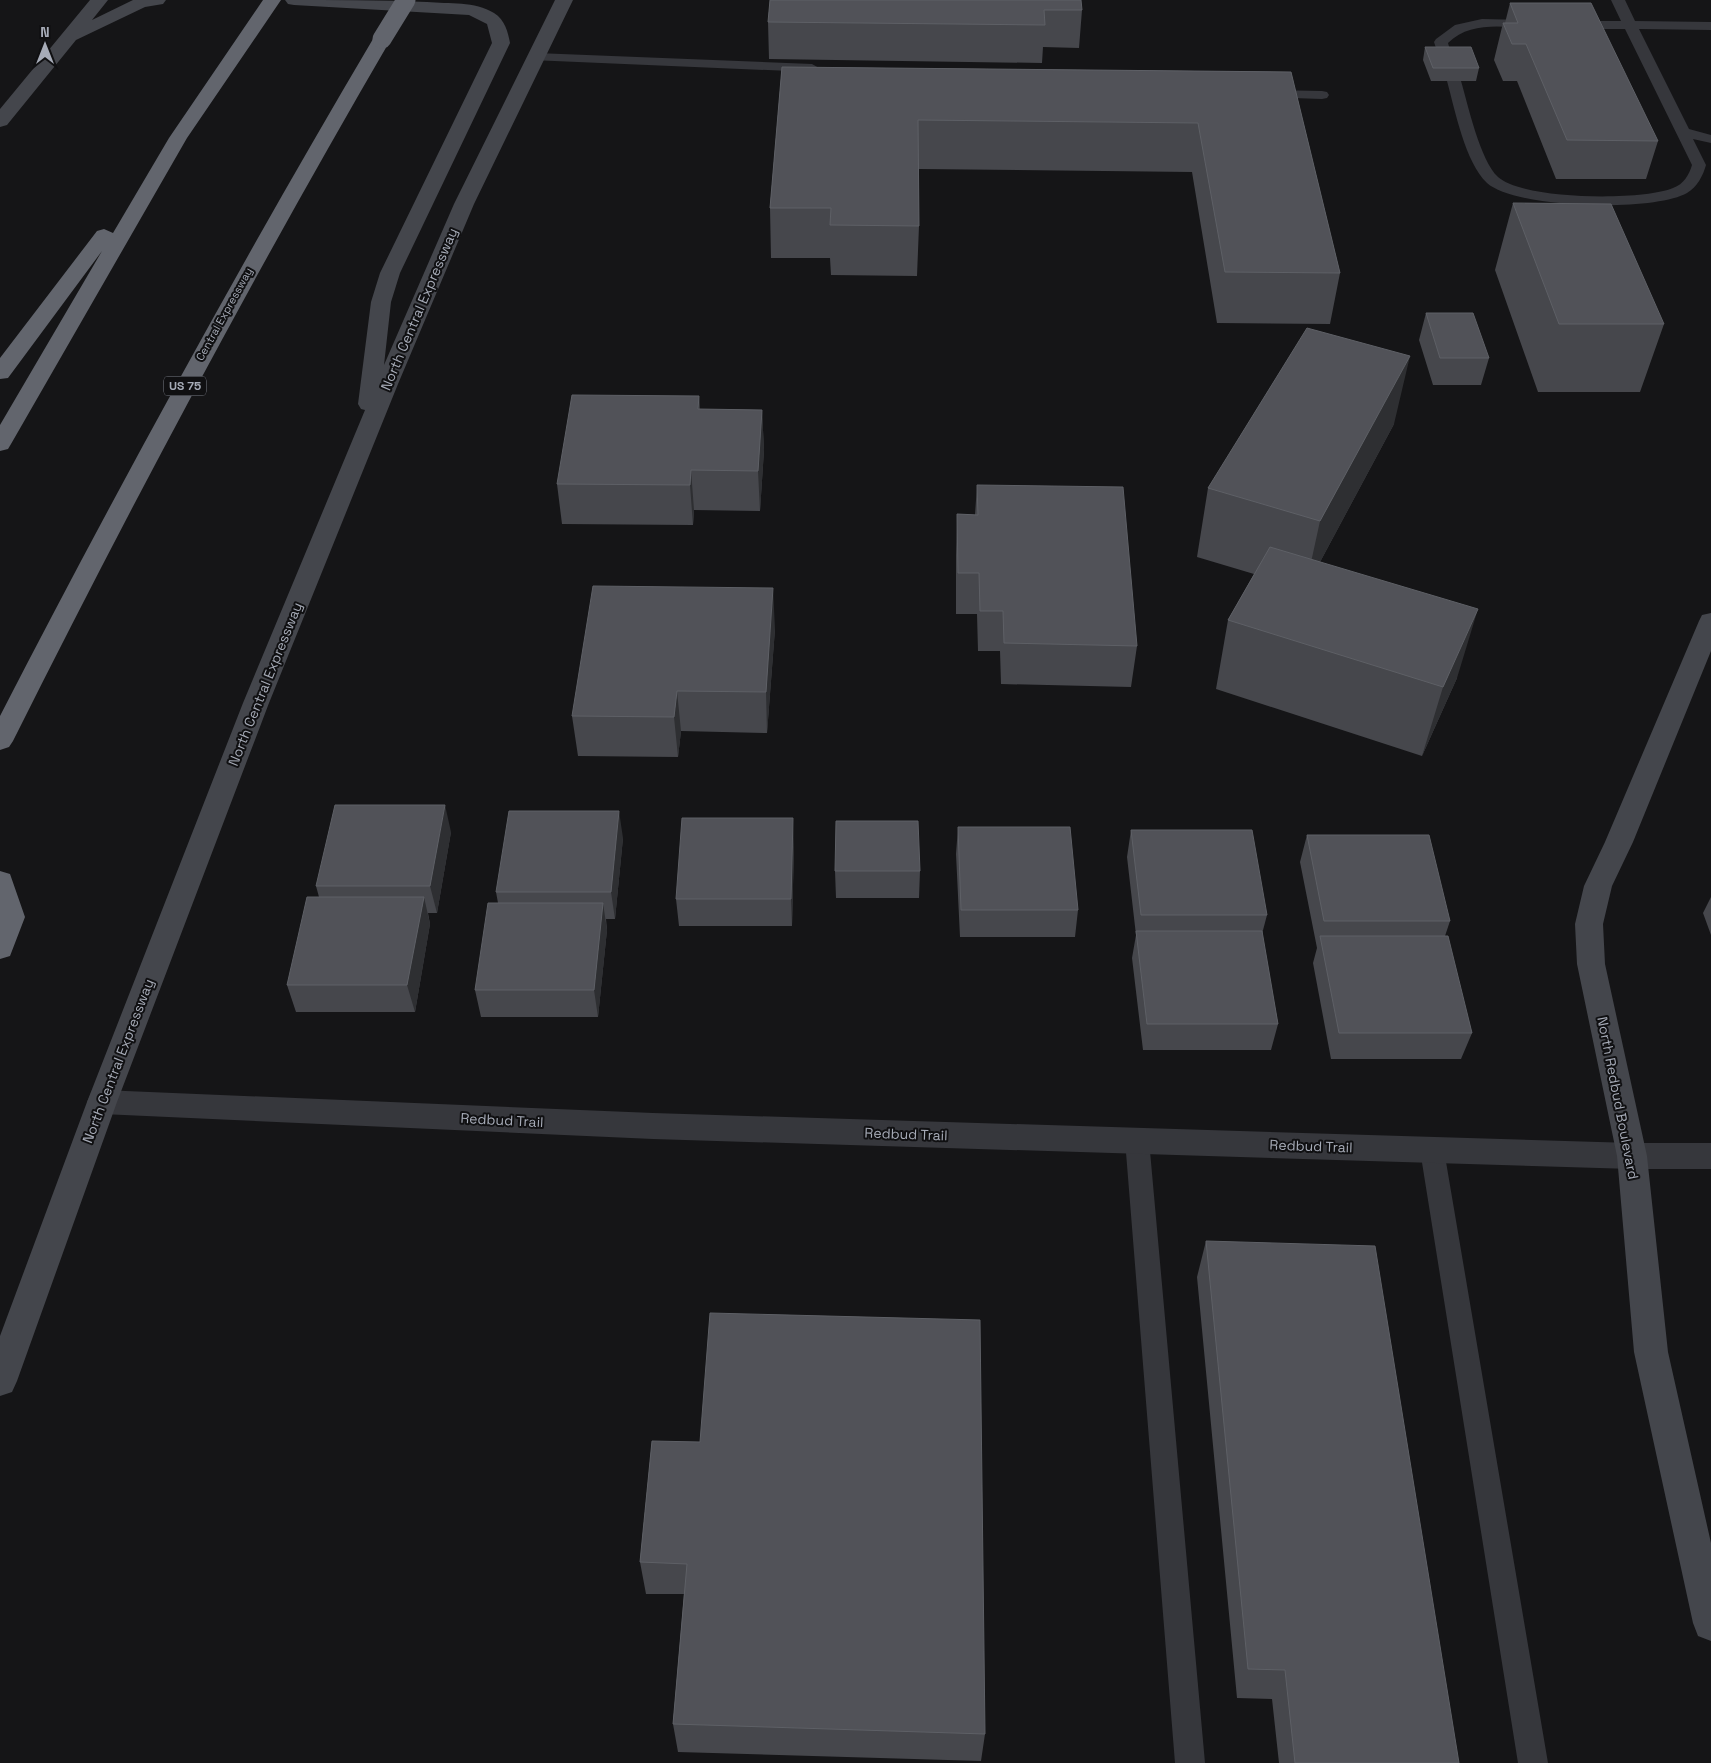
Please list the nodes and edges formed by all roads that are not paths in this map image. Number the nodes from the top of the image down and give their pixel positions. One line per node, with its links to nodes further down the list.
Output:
1 (99, 0): 12 (main road)
2 (157, 0): 12 (main road)
3 (272, 0): 21 (highway)
4 (294, 0): 24 (main road)
5 (406, 0): 27 (highway, Central Expressway / US 75, bridge)
6 (564, 0): 13 (main road, North Central Expressway)
7 (1618, 0): 10 (lane)
8 (1544, 24): 14 (lane)
9 (1563, 24): 10 (lane)
10 (1630, 25): 11 (lane); 20 (lane)
11 (1711, 26)
12 (68, 38): 19 (main road)
13 (536, 56): 15 (lane); 24 (main road, North Central Expressway)
14 (1446, 60)
15 (827, 68)
16 (1454, 81): 20 (lane)
17 (1253, 94): 18 (lane)
18 (1322, 95)
19 (0, 121)
20 (1682, 132): 22 (lane)
21 (178, 138): 23 (highway); 25 (highway)
22 (1711, 139)
23 (0, 373)
24 (365, 438): 30 (main road, North Central Expressway)
25 (0, 444)
26 (1711, 621): 33 (main road, North Redbud Boulevard)
27 (0, 741)
28 (0, 881): 29 (highway)
29 (0, 948)
30 (102, 1102): 31 (street, Redbud Trail); 35 (main road, North Central Expressway)
31 (1137, 1140): 32 (street, Redbud Trail); 37 (lane)
32 (1432, 1150): 33 (street, Redbud Trail); 38 (lane)
33 (1632, 1156): 34 (street, Redbud Trail); 36 (main road, North Redbud Boulevard)
34 (1711, 1156)
35 (0, 1381)
36 (1711, 1623)
37 (1190, 1763)
38 (1533, 1763)

